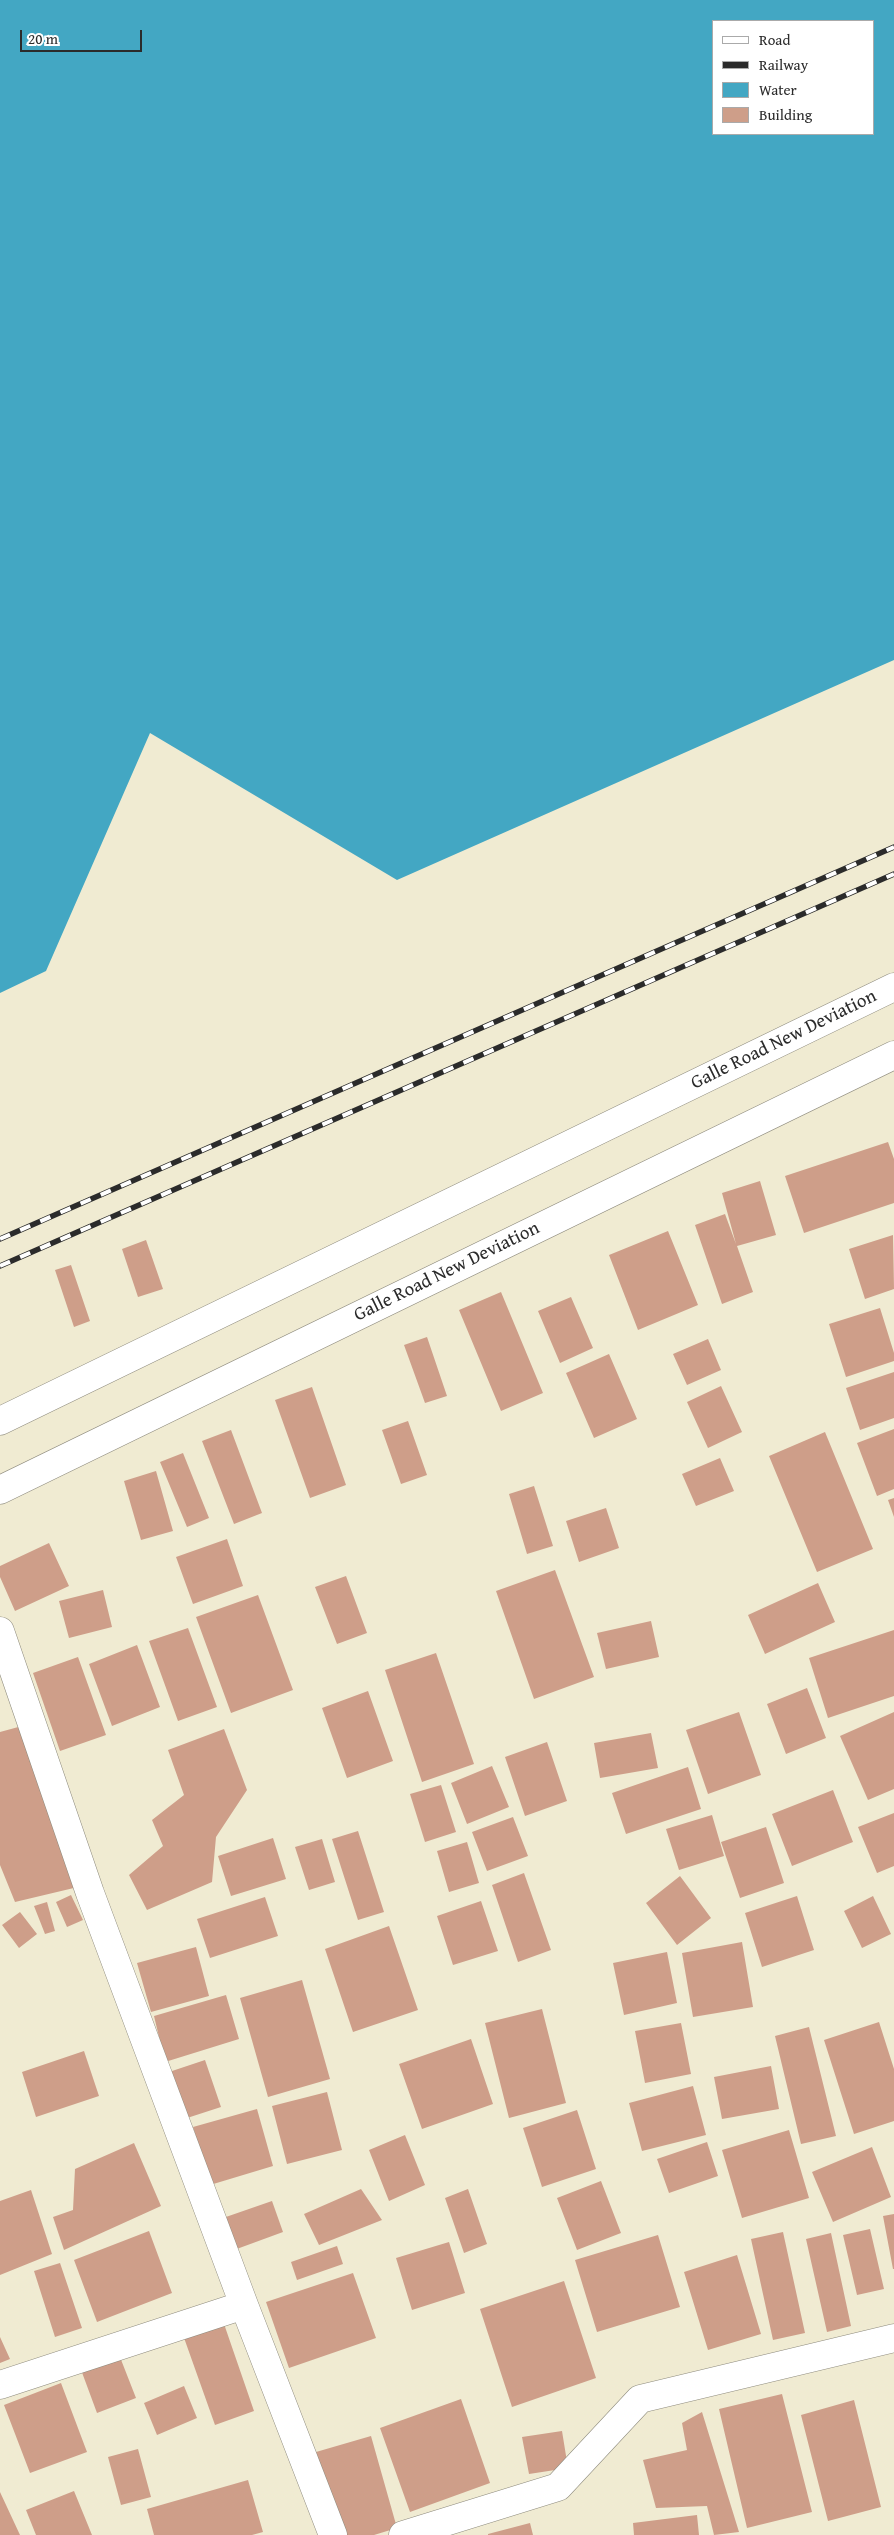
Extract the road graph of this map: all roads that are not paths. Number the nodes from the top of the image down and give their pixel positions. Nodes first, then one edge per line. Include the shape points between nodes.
1 (894, 987) edge
2 (894, 1055) edge
3 (0, 1421) edge
4 (0, 1490) edge
5 (0, 1631) edge
6 (244, 2305) junction
7 (894, 2338) edge
8 (0, 2385) edge
9 (333, 2535) edge
10 (403, 2535) edge

1 - 3 main road, Galle Road New Deviation
2 - 4 main road, Galle Road New Deviation
5 - 6 main road via 90,1893
6 - 8 main road
6 - 9 main road
7 - 10 main road via 640,2398 558,2486

